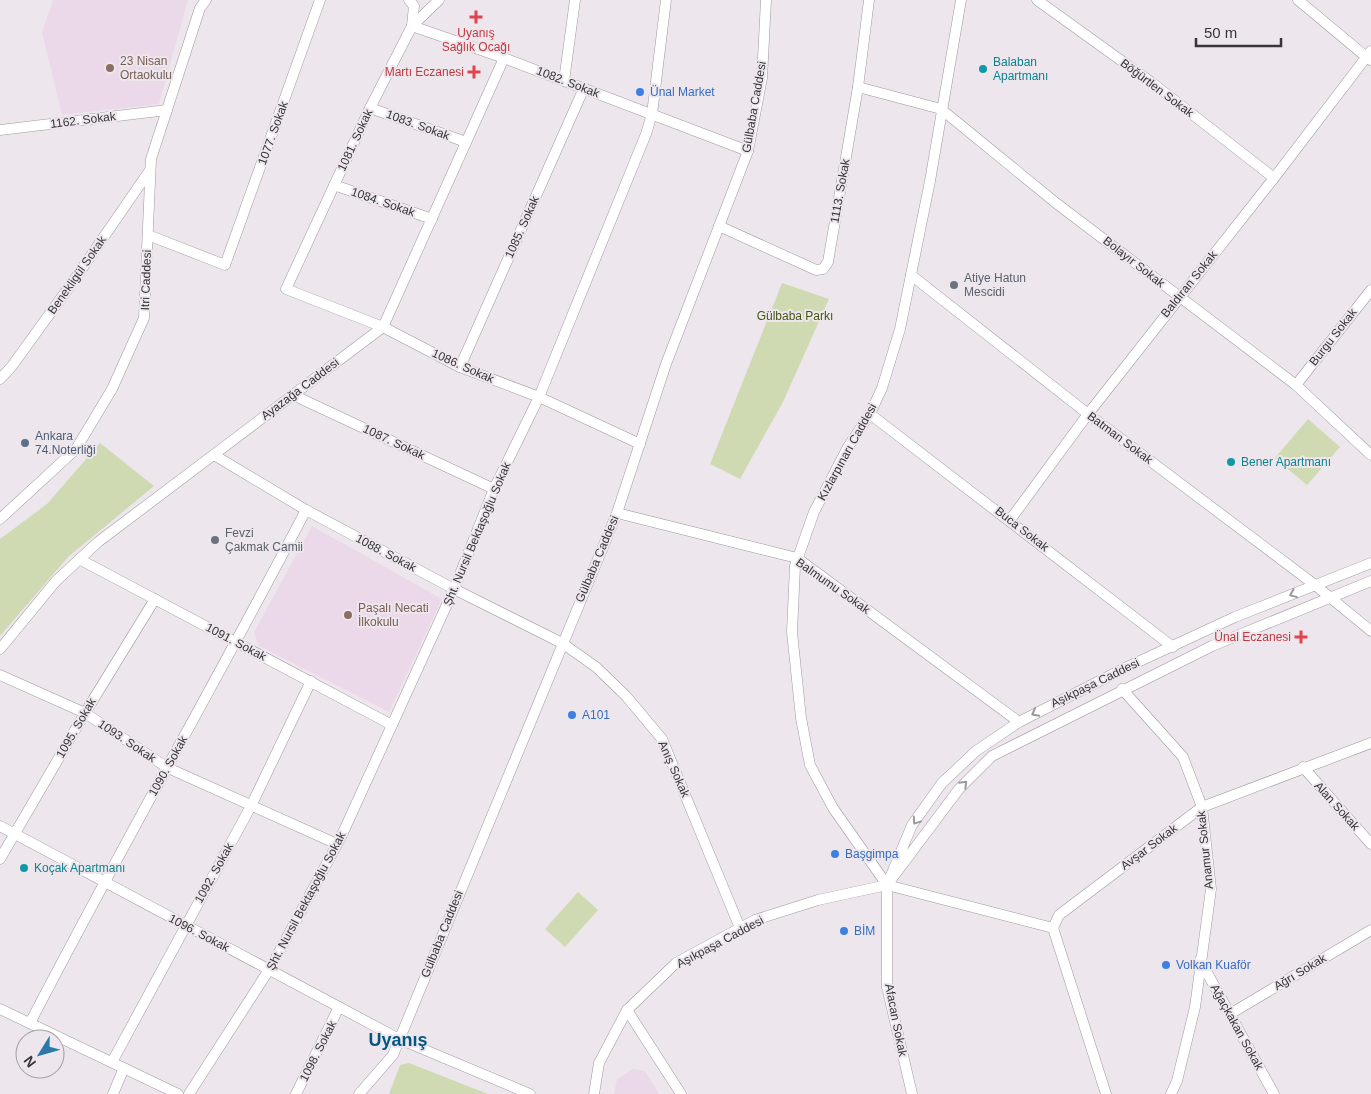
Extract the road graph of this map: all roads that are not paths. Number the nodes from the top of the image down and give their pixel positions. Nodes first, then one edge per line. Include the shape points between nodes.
1 (206, 0) edge
2 (320, 0) edge
3 (409, 0) edge
4 (439, 0) edge
5 (575, 0) edge
6 (666, 0) edge
7 (766, 0) edge
8 (869, 0) edge
9 (961, 0) edge
10 (1037, 0) edge
11 (1298, 0) edge
12 (412, 26) junction
13 (1370, 56) edge
14 (504, 58) junction
15 (564, 81) junction
16 (858, 87) junction
17 (584, 88) junction
18 (370, 108) junction
19 (941, 109) junction
20 (167, 110) junction
21 (652, 114) junction
22 (0, 130) edge
23 (466, 142) junction
24 (748, 151) junction
25 (150, 169) junction
26 (1274, 178) junction
27 (334, 185) junction
28 (432, 219) junction
29 (719, 226) junction
30 (148, 235) junction
31 (911, 275) junction
32 (286, 289) joint
33 (1371, 290) edge
34 (1179, 297) junction
35 (383, 327) junction
36 (460, 367) junction
37 (0, 379) edge
38 (1296, 385) junction
39 (293, 395) junction
40 (540, 397) junction
41 (870, 414) junction
42 (1088, 414) junction
43 (640, 444) junction
44 (214, 455) junction
45 (1371, 455) edge
46 (494, 489) junction
47 (306, 510) junction
48 (617, 513) junction
49 (0, 519) edge
50 (1010, 520) junction
51 (797, 558) junction
52 (79, 559) junction
53 (1371, 562) edge
54 (1371, 581) edge
55 (1315, 585) junction
56 (454, 589) junction
57 (1331, 598) junction
58 (155, 599) junction
59 (1371, 631) edge
60 (236, 642) junction
61 (562, 643) junction
62 (1173, 647) junction
63 (0, 649) edge
64 (0, 675) edge
65 (311, 682) junction
66 (1122, 689) junction
67 (85, 713) junction
68 (1019, 722) junction
69 (392, 724) junction
70 (1371, 743) edge
71 (1303, 767) junction
72 (168, 768) junction
73 (251, 806) junction
74 (1202, 807) junction
75 (0, 826) edge
76 (15, 834) junction
77 (338, 844) junction
78 (1371, 844) edge
79 (0, 859) edge
80 (104, 881) junction
81 (887, 885) junction
82 (185, 925) junction
83 (740, 928) junction
84 (1053, 928) junction
85 (1371, 930) edge
86 (1200, 960) junction
87 (269, 970) junction
88 (340, 1008) junction
89 (0, 1009) edge
90 (627, 1010) junction
91 (1230, 1014) junction
92 (30, 1023) junction
93 (399, 1039) junction
94 (112, 1062) junction
95 (124, 1068) junction
96 (113, 1094) edge
97 (178, 1094) edge
98 (189, 1094) edge
99 (296, 1094) edge
100 (359, 1094) edge
101 (530, 1094) edge
102 (594, 1094) edge
103 (681, 1094) edge
104 (912, 1094) edge
105 (1106, 1094) edge
106 (1171, 1094) edge
107 (1274, 1094) edge

1 - 20 street, Itri Caddesi via 200,8
2 - 30 street, 1077. Sokak via 225,265
3 - 12 street via 414,6
4 - 12 street, 1081. Sokak
5 - 15 street
6 - 21 street, Şht. Nursil Bektaşoğlu Sokak
7 - 24 street, Gülbaba Caddesi via 762,78
8 - 16 street, 1113. Sokak
9 - 19 street, Kızlarpınarı Caddesi
10 - 26 street, Böğürtlen Sokak
11 - 13 street
12 - 14 street, 1082. Sokak
12 - 18 street, 1081. Sokak
13 - 26 street, Baldıran Sokak
14 - 15 street, 1082. Sokak
14 - 23 street, Ayazağa Caddesi
15 - 17 street, 1082. Sokak
16 - 19 street
16 - 29 street, 1113. Sokak via 828,262 823,269 816,270
17 - 21 street, 1082. Sokak
17 - 36 street, 1085. Sokak
18 - 23 street, 1083. Sokak
18 - 27 street, 1081. Sokak
19 - 31 street, Kızlarpınarı Caddesi
19 - 34 street, Bolayır Sokak
20 - 22 street, 1162. Sokak
20 - 25 street, Itri Caddesi
21 - 24 street, 1082. Sokak
21 - 40 street, Şht. Nursil Bektaşoğlu Sokak
23 - 28 street, Ayazağa Caddesi
24 - 29 street, Gülbaba Caddesi
25 - 30 street, Itri Caddesi
25 - 37 street, Benekligül Sokak via 66,291
26 - 34 street, Baldıran Sokak
27 - 28 street, 1084. Sokak
27 - 32 street, 1081. Sokak
28 - 35 street, Ayazağa Caddesi
29 - 43 street, Gülbaba Caddesi via 666,364
30 - 49 street, Itri Caddesi via 144,318 112,389 76,448
31 - 41 street, Kızlarpınarı Caddesi via 900,329 882,388
31 - 42 street, Batman Sokak
32 - 35 street, 1086. Sokak
33 - 38 street, Burgu Sokak
34 - 38 street, Bolayır Sokak
34 - 42 street, Baldıran Sokak
35 - 36 street, 1086. Sokak
35 - 39 street, Ayazağa Caddesi
36 - 40 street, 1086. Sokak
38 - 45 street, Bolayır Sokak
39 - 44 street, Ayazağa Caddesi
39 - 46 street, 1087. Sokak
40 - 43 street, 1086. Sokak
40 - 46 street, Şht. Nursil Bektaşoğlu Sokak
41 - 50 street, Buca Sokak
41 - 51 street, Kızlarpınarı Caddesi via 848,447 814,512
42 - 50 street, Baldıran Sokak
42 - 55 street, Batman Sokak
43 - 48 street, Gülbaba Caddesi
44 - 47 street, 1088. Sokak
44 - 52 street, Ayazağa Caddesi
46 - 56 street, Şht. Nursil Bektaşoğlu Sokak
47 - 56 street, 1088. Sokak
47 - 60 street, 1090. Sokak
48 - 51 street, Balmumu Sokak
48 - 61 street, Gülbaba Caddesi
50 - 62 street, Buca Sokak
51 - 68 street, Balmumu Sokak
51 - 81 street, Kızlarpınarı Caddesi via 792,632 801,718 810,764 833,808
52 - 58 street, 1091. Sokak
52 - 63 street, Ayazağa Caddesi via 56,580
53 - 55 street, Aşıkpaşa Caddesi
54 - 57 street, Aşıkpaşa Caddesi
55 - 57 street, Batman Sokak
55 -> 62 street, Aşıkpaşa Caddesi via 1235,617
56 - 61 street, 1088. Sokak
56 - 69 street, Şht. Nursil Bektaşoğlu Sokak
57 - 59 street, Batman Sokak
57 - 66 street, Aşıkpaşa Caddesi via 1212,646
58 - 60 street, 1091. Sokak
58 - 67 street, 1095. Sokak
60 - 65 street, 1091. Sokak
60 - 72 street, 1090. Sokak
61 - 83 street, Anış Sokak via 596,667 626,696 662,739
61 - 93 street, Gülbaba Caddesi
62 -> 68 street, Aşıkpaşa Caddesi
64 - 67 street, 1093. Sokak
65 - 69 street, 1091. Sokak
65 - 73 street, 1092. Sokak
66 - 74 street, Anamur Sokak via 1183,757
81 -> 66 street, Aşıkpaşa Caddesi via 959,789 992,756
67 - 72 street, 1093. Sokak
67 - 76 street, 1095. Sokak
68 -> 81 street, Aşıkpaşa Caddesi via 976,752 942,783 912,825
69 - 77 street, Şht. Nursil Bektaşoğlu Sokak
70 - 71 street, Avşar Sokak
71 - 74 street, Avşar Sokak
71 - 78 street, Alan Sokak
72 - 73 street, 1093. Sokak
72 - 80 street, 1090. Sokak
73 - 77 street, 1093. Sokak
73 - 82 street, 1092. Sokak
74 - 84 street, Avşar Sokak via 1059,915
74 - 86 street, Anamur Sokak via 1211,889
75 - 76 street, 1096. Sokak
76 - 79 street, 1095. Sokak
76 - 80 street, 1096. Sokak
77 - 87 street, Şht. Nursil Bektaşoğlu Sokak
80 - 82 street, 1096. Sokak
80 - 92 street, 1090. Sokak
81 - 83 street, Aşıkpaşa Caddesi via 818,900
81 - 84 street
81 - 104 street, Afacan Sokak via 888,987
82 - 87 street, 1096. Sokak
82 - 94 street, 1092. Sokak
83 - 90 street, Aşıkpaşa Caddesi via 676,963
84 - 105 street
85 - 91 street, Ağrı Sokak
86 - 91 street, Ağaçkakan Sokak
86 - 106 street, Anamur Sokak via 1195,1007 1177,1082
87 - 88 street, 1096. Sokak
87 - 98 street, Şht. Nursil Bektaşoğlu Sokak
88 - 93 street, 1096. Sokak
88 - 99 street, 1098. Sokak
89 - 92 street
90 - 102 street, Aşıkpaşa Caddesi via 599,1063
90 - 103 street
91 - 107 street, Ağaçkakan Sokak
92 - 94 street
93 - 100 street, Gülbaba Caddesi via 393,1054
93 - 101 street, 1096. Sokak
94 - 95 street
95 - 96 street
95 - 97 street

